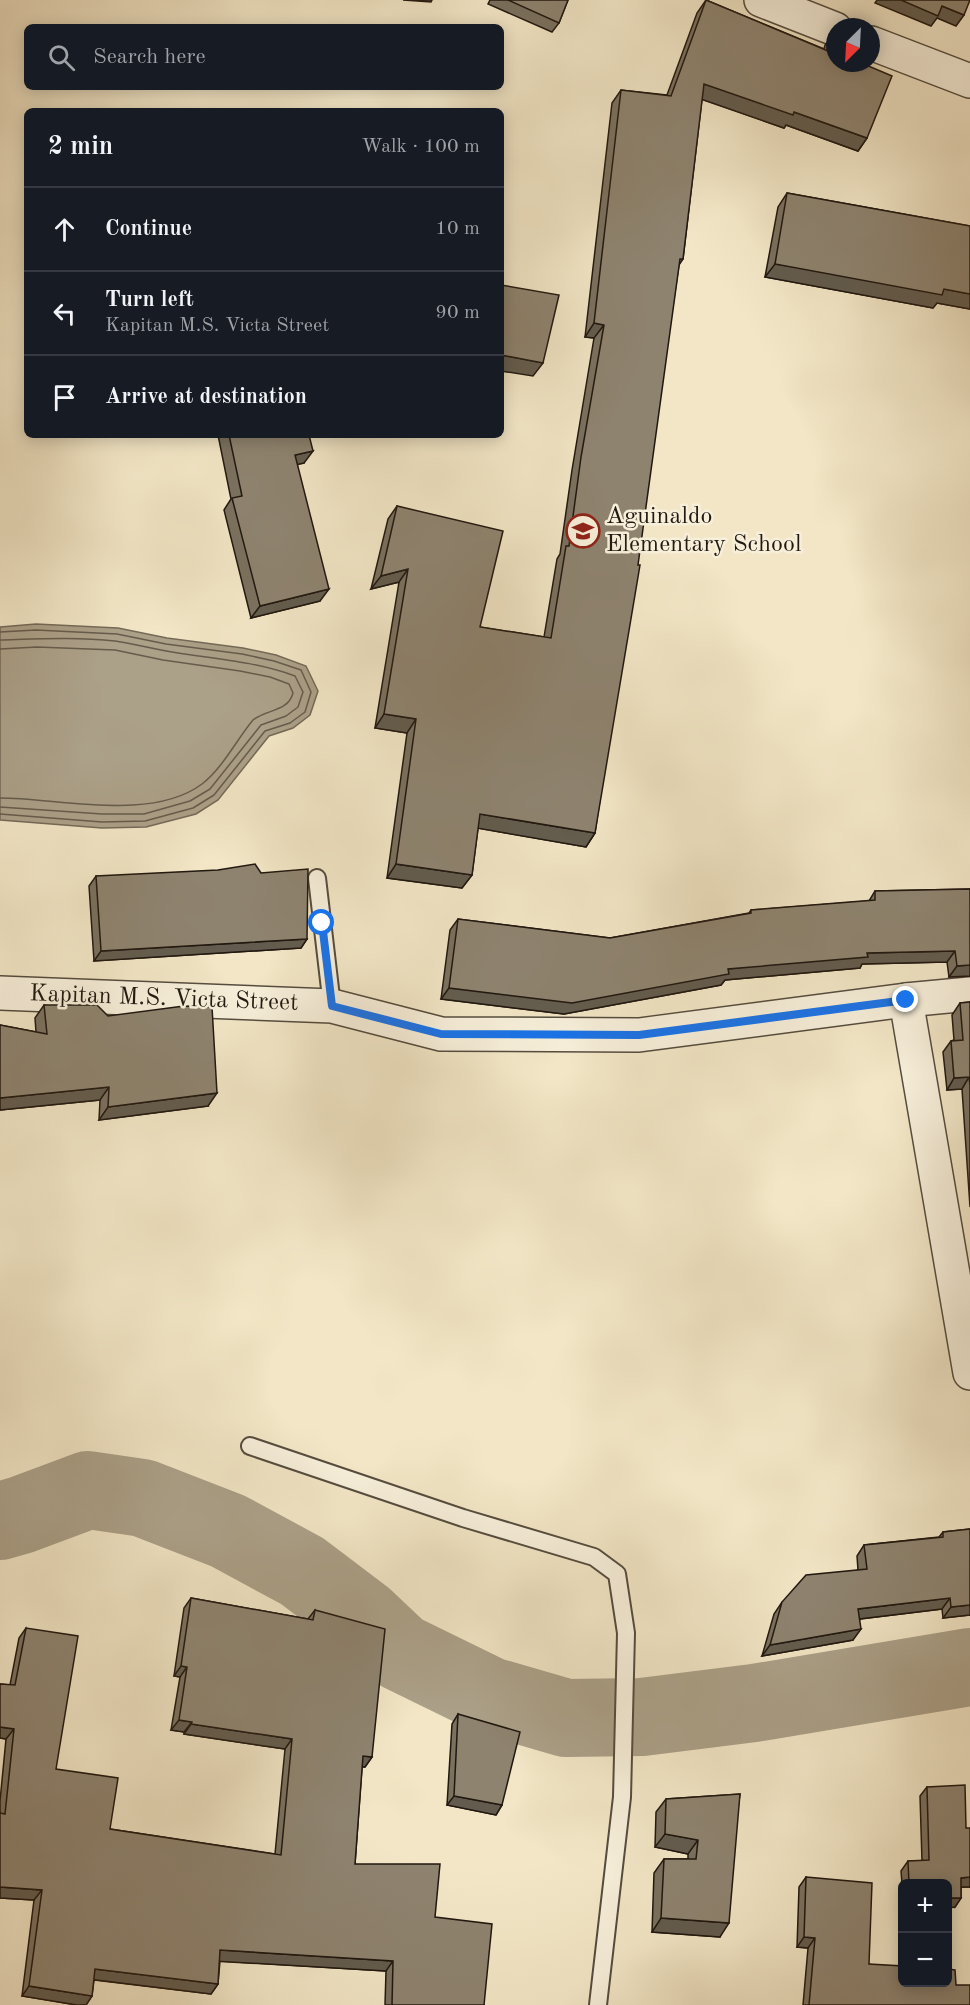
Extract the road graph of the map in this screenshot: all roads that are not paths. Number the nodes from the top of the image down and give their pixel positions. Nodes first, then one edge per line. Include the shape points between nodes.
1 (761, 0) edge
2 (826, 25) edge
3 (880, 46) edge
4 (970, 81) edge
5 (317, 878) dead end
6 (0, 993) edge
7 (970, 994) edge
8 (906, 1000) junction
9 (332, 1006) junction
10 (970, 1373) edge
11 (250, 1446) dead end
12 (598, 2005) edge

1 - 2 street
3 - 4 street
5 - 9 lane
6 - 9 street, Kapitan M.S. Victa Street
7 - 8 street, Kapitan M.S. Victa Street
8 - 9 street, Kapitan M.S. Victa Street via 639,1035 441,1034
8 - 10 street
11 - 12 lane via 463,1518 594,1557 617,1574 626,1633 622,1797

